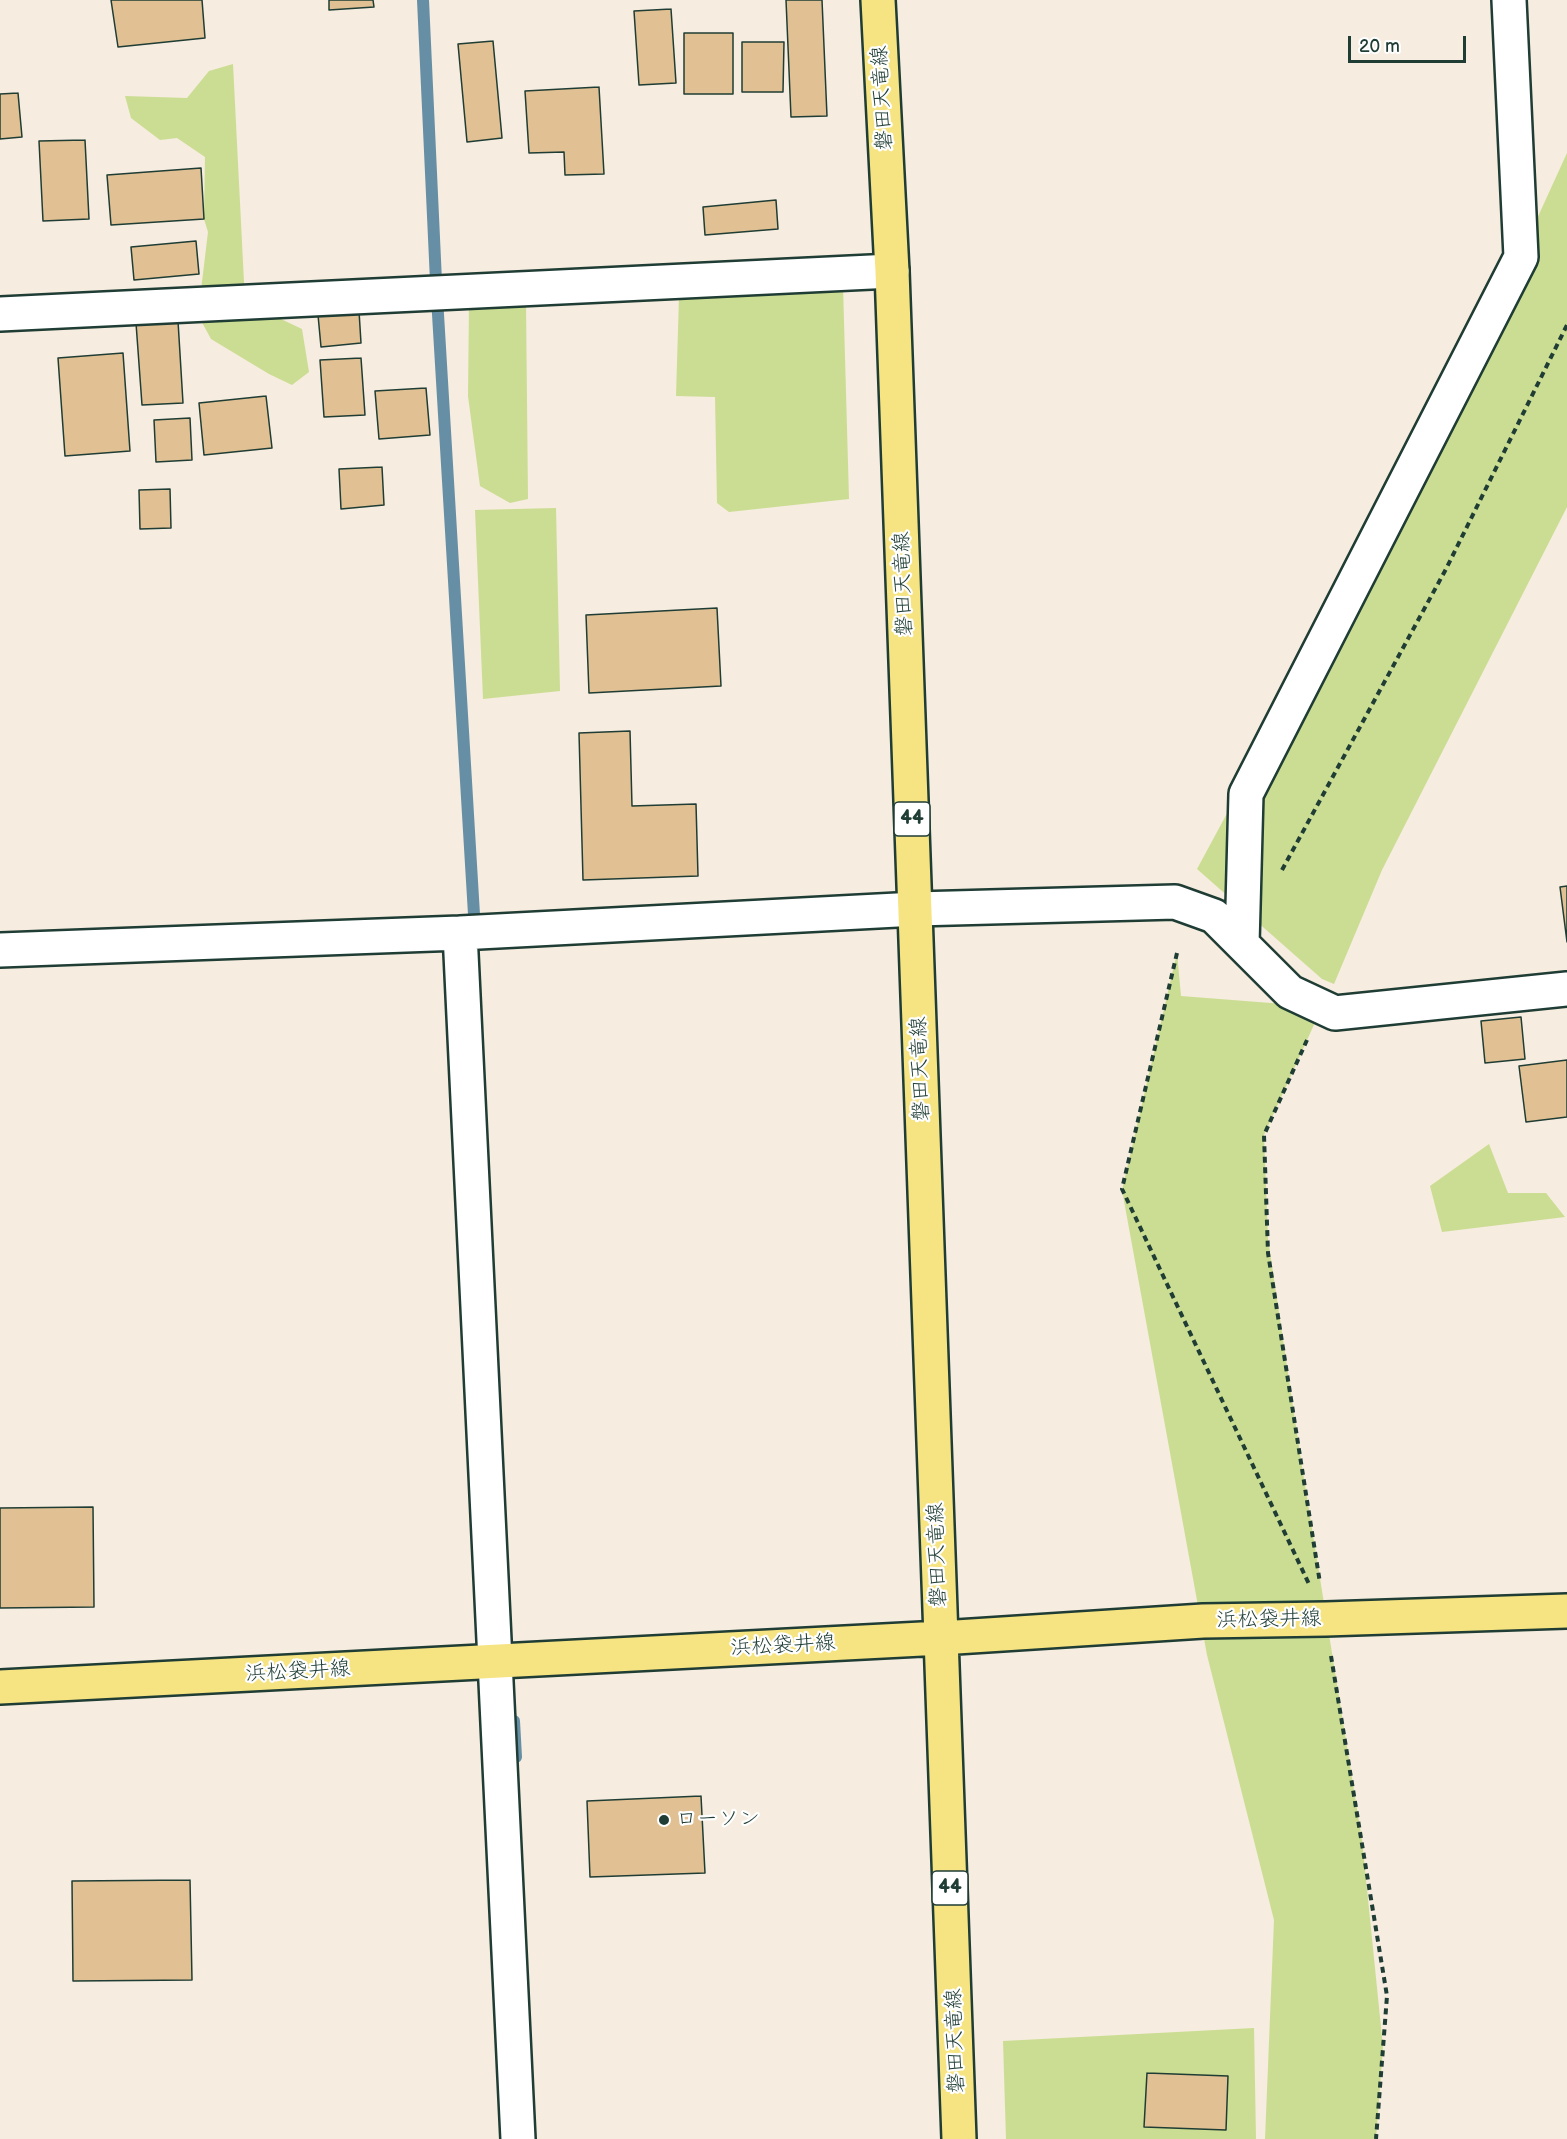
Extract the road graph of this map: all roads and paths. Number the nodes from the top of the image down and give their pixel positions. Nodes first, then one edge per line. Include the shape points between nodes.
1 (878, 0) edge
2 (1509, 0) edge
3 (892, 271) junction
4 (0, 314) edge
5 (1567, 325) edge
6 (1281, 871) dead end
7 (916, 909) junction
8 (460, 933) junction
9 (1242, 944) junction
10 (0, 950) edge
11 (1177, 953) dead end
12 (1567, 989) edge
13 (1322, 1007) junction
14 (1567, 1611) edge
15 (1326, 1620) junction
16 (941, 1638) junction
17 (495, 1661) junction
18 (0, 1687) edge
19 (518, 2139) edge
20 (959, 2139) edge
21 (1376, 2139) edge

1 - 3 main road, 磐田天竜線 / 44
2 - 9 street via 1521,257 1246,794
3 - 4 street
3 - 7 main road, 磐田天竜線 / 44
5 - 6 path via 1446,569
7 - 8 street
7 - 9 street via 1175,902 1214,916
7 - 16 main road, 磐田天竜線 / 44
8 - 10 street
8 - 17 street
9 - 13 street via 1290,992
11 - 15 path via 1122,1190
12 - 13 street via 1335,1013
13 - 15 path via 1264,1135 1268,1253
14 - 15 main road, 浜松袋井線
15 - 16 main road, 浜松袋井線 via 1203,1621
15 - 21 path via 1387,1996
16 - 17 main road, 浜松袋井線
16 - 20 main road, 磐田天竜線 / 44
17 - 18 main road, 浜松袋井線
17 - 19 street

